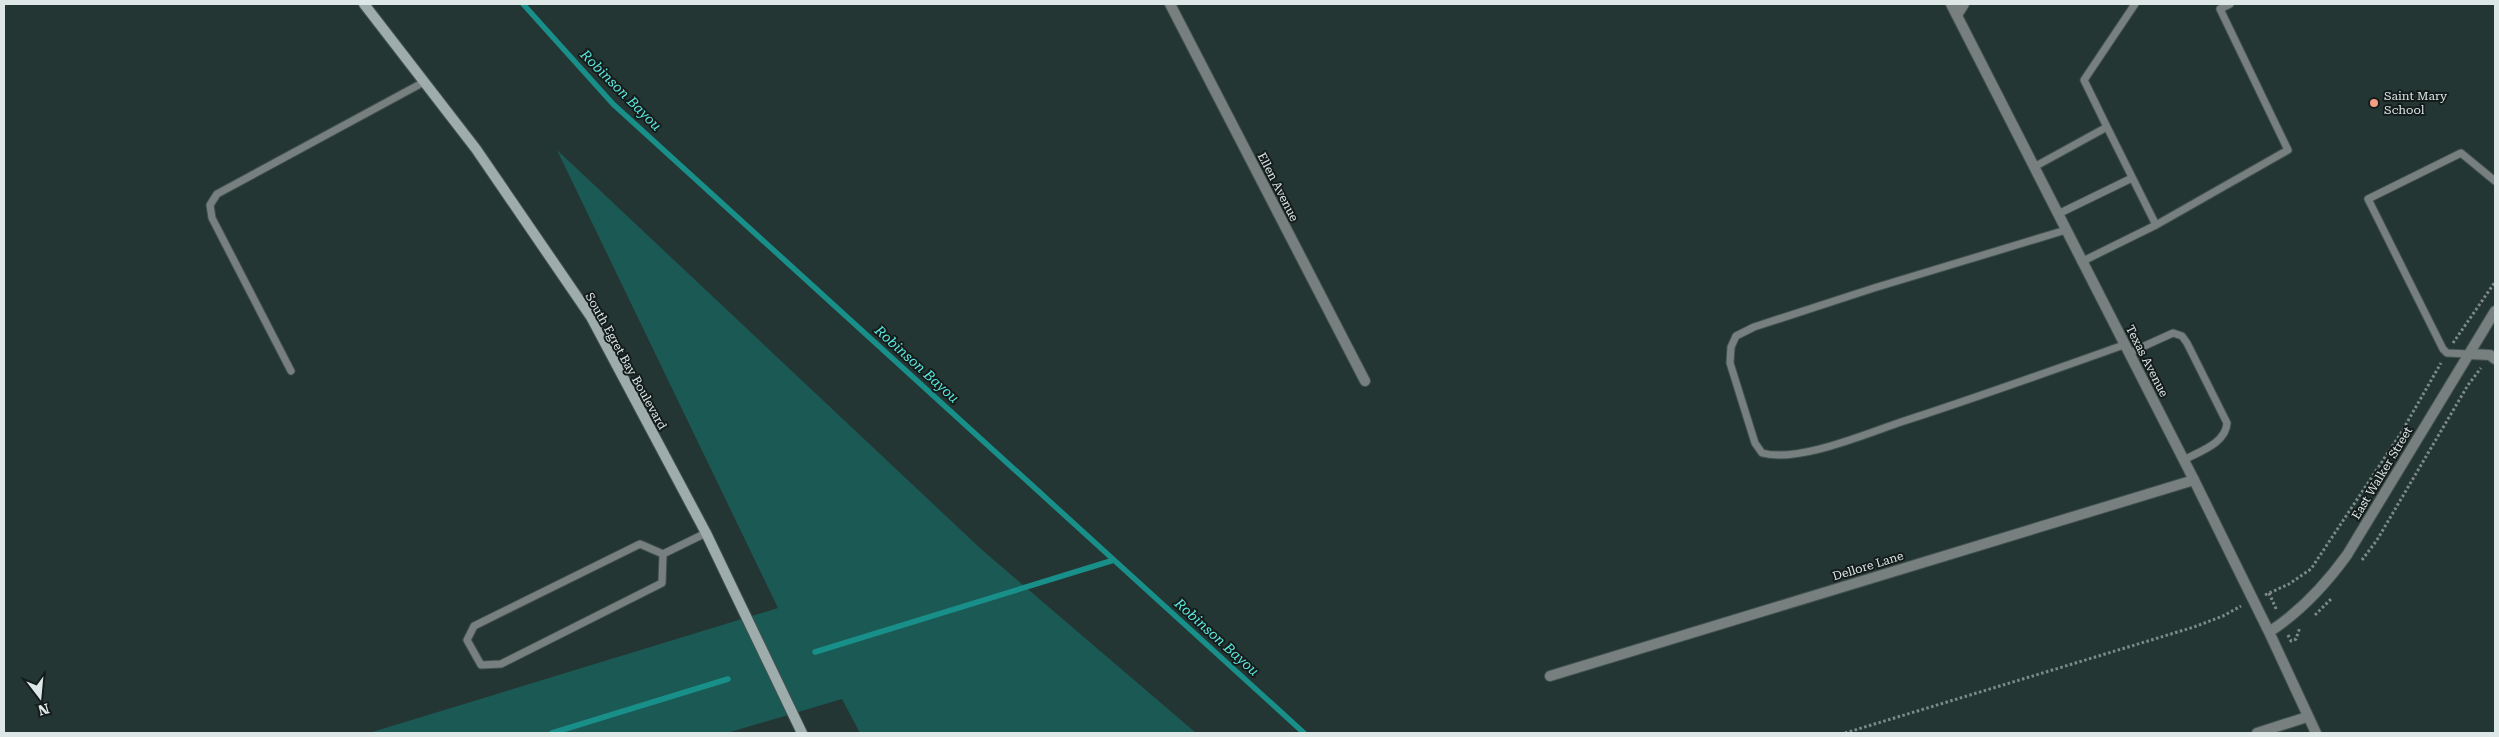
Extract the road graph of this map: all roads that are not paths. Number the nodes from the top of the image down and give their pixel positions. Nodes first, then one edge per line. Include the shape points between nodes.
1 (364, 4) edge
2 (1170, 4) edge
3 (1951, 4) edge
4 (1964, 4) edge
5 (2135, 4) edge
6 (2230, 4) edge
7 (1957, 15) junction
8 (424, 82) junction
9 (2106, 128) junction
10 (2034, 167) junction
11 (2132, 178) junction
12 (2495, 181) edge
13 (2058, 214) junction
14 (2156, 225) junction
15 (2066, 230) junction
16 (2082, 262) junction
17 (2495, 311) edge
18 (2126, 349) junction
19 (2469, 354) junction
20 (2495, 359) edge
21 (291, 371) dead end
22 (1365, 381) dead end
23 (2184, 460) junction
24 (2194, 480) junction
25 (706, 533) junction
26 (663, 554) junction
27 (2269, 632) junction
28 (1550, 676) dead end
29 (2307, 717) junction
30 (802, 733) edge
31 (2257, 733) edge
32 (2316, 733) edge

1 - 8 main road, South Egret Bay Boulevard
2 - 22 street, Ellen Avenue
3 - 7 street, Texas Avenue
4 - 7 street
5 - 9 lane via 2084,80
6 - 14 lane via 2220,10 2288,150
7 - 10 street, Texas Avenue
8 - 21 lane via 217,194 210,205 212,218
8 - 25 main road, South Egret Bay Boulevard via 476,149 591,317
9 - 10 lane
9 - 11 lane
10 - 13 street, Texas Avenue
11 - 13 lane
11 - 14 lane
12 - 19 lane via 2462,153 2368,199 2443,349 2447,353
13 - 15 street, Texas Avenue
14 - 16 lane
15 - 16 street, Texas Avenue
15 - 18 lane via 1874,288 1754,327 1736,336 1730,363 1755,443 1762,453 1775,457 1828,446
16 - 18 street, Texas Avenue
17 - 19 street, East Walker Street
18 - 23 street, Texas Avenue
18 - 23 lane via 2173,333 2182,336 2187,343 2227,422 2226,432 2220,439
19 - 20 street via 2490,355
19 - 27 street, East Walker Street via 2328,582
23 - 24 street, Texas Avenue
24 - 27 street, Texas Avenue
24 - 28 street, Dellore Lane
25 - 26 lane
25 - 30 main road, South Egret Bay Boulevard
26 - 26 lane via 640,544 474,626 468,640 481,665 501,664 662,583
27 - 29 street, Texas Avenue
29 - 31 street
29 - 32 street, Texas Avenue

